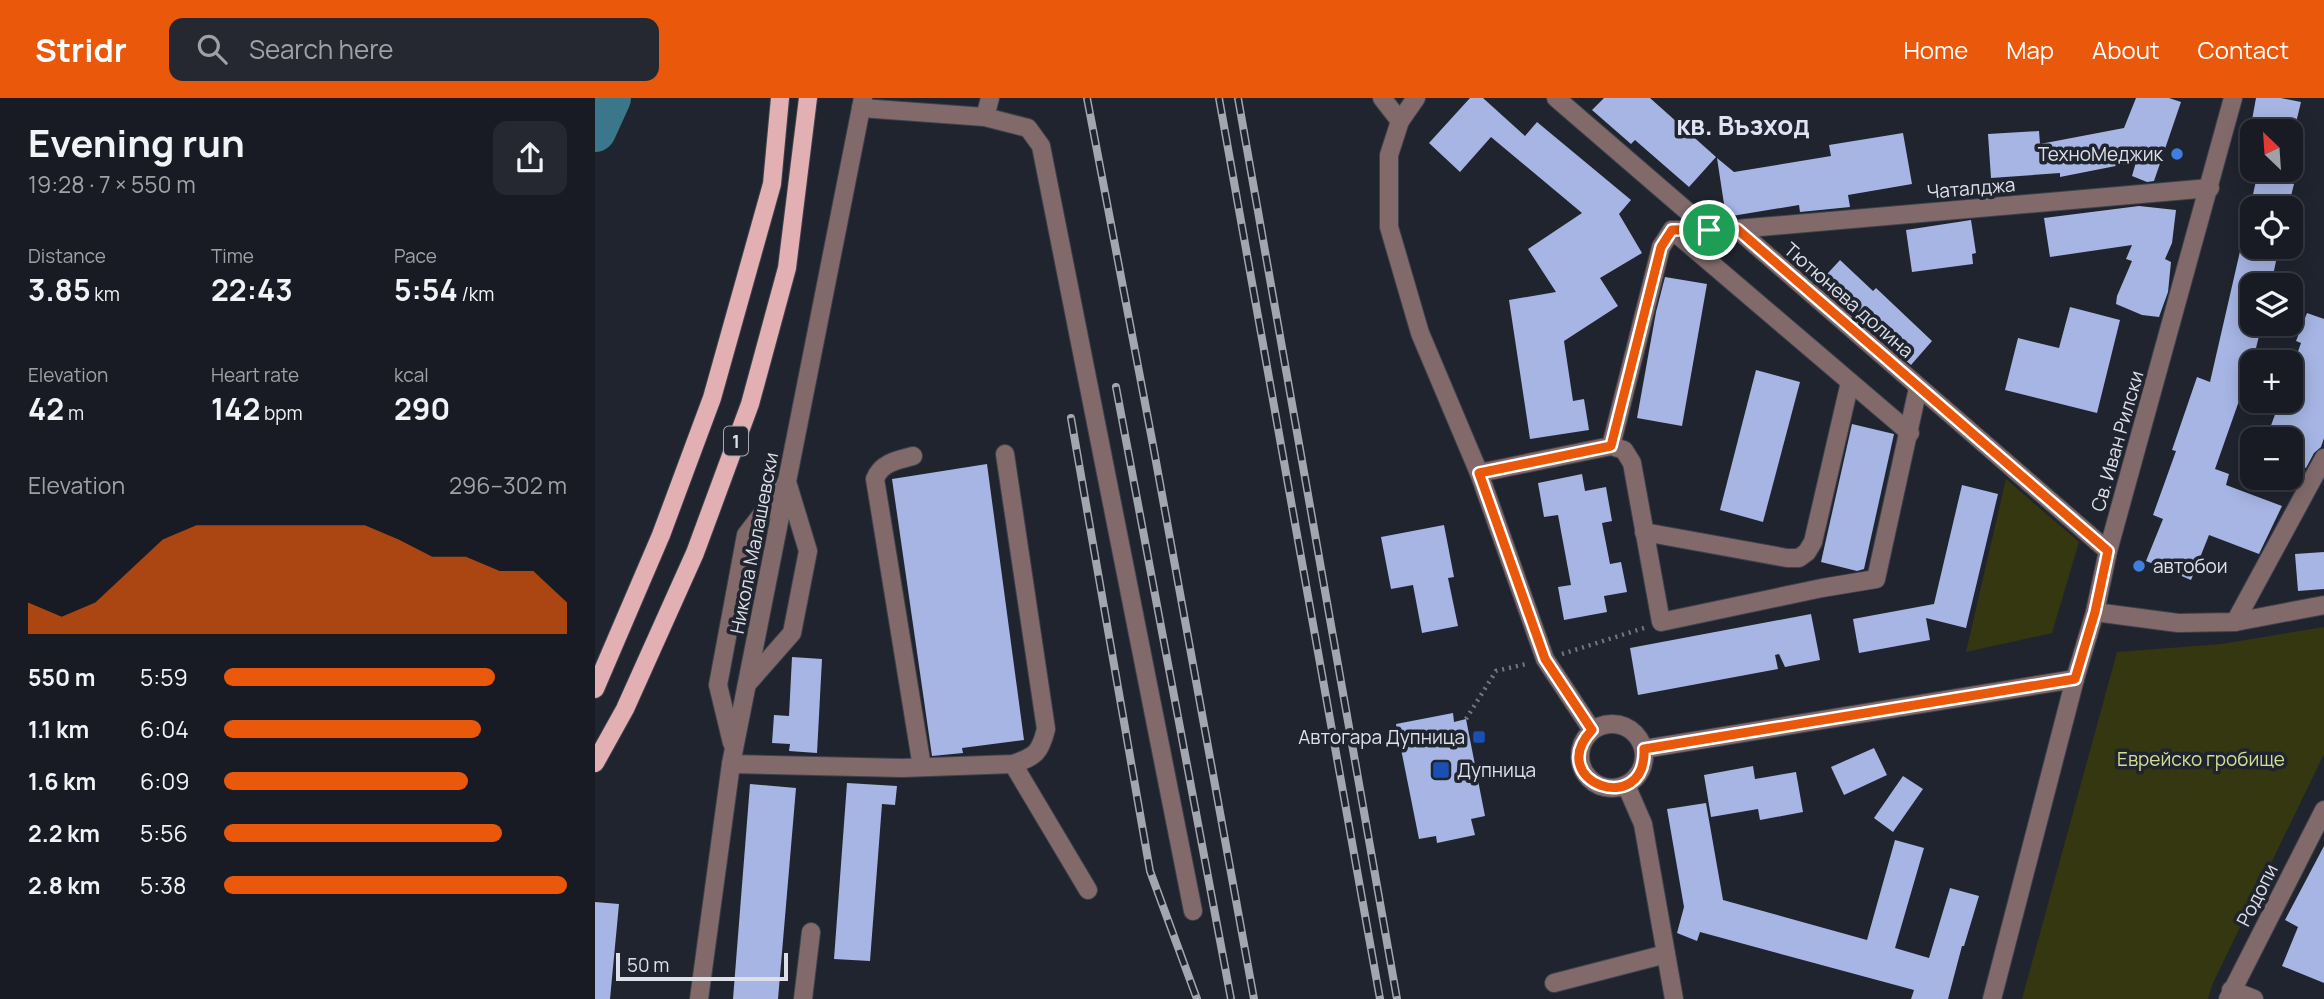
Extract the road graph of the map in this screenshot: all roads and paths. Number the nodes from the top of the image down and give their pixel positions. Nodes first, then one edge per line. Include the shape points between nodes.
1 (780, 98) edge
2 (808, 98) edge
3 (990, 98) edge
4 (1383, 98) edge
5 (1416, 98) edge
6 (1556, 98) edge
7 (2233, 98) edge
8 (862, 103) edge
9 (985, 117) junction
10 (1400, 121) junction
11 (2210, 188) junction
12 (1737, 229) junction
13 (1672, 230) junction
14 (1709, 230) junction
15 (1850, 382) junction
16 (1919, 388) junction
17 (1910, 433) junction
18 (1611, 446) junction
19 (1005, 454) dead end
20 (913, 456) dead end
21 (2324, 457) edge
22 (1479, 473) junction
23 (787, 481) junction
24 (1644, 532) junction
25 (2108, 551) junction
26 (2324, 605) edge
27 (2095, 612) junction
28 (2235, 622) junction
29 (2075, 679) junction
30 (747, 685) junction
31 (595, 689) edge
32 (1592, 730) junction
33 (1644, 749) junction
34 (733, 757) junction
35 (595, 763) edge
36 (1013, 764) junction
37 (922, 767) junction
38 (1626, 785) junction
39 (2323, 814) edge
40 (1088, 890) dead end
41 (1193, 911) dead end
42 (811, 932) dead end
43 (1666, 954) junction
44 (1554, 983) dead end
45 (2229, 994) edge
46 (699, 999) edge
47 (803, 999) edge
48 (1674, 999) edge
49 (1992, 999) edge
50 (2254, 999) edge

1 - 31 main road, 1 via 772,184 712,398 661,535
2 - 35 main road, 1 via 787,268 750,404 695,553 625,709
3 - 9 street
4 - 10 street
5 - 10 street
6 - 14 street
7 - 11 street, Св. Иван Рилски
8 - 9 street
8 - 23 street, Никола Малашевски
9 - 41 street via 1028,128 1041,146
10 - 22 street via 1389,155 1389,227 1420,333
11 - 12 street, Чаталджа
11 - 25 street, Св. Иван Рилски
12 - 14 street
12 - 16 street, Тютюнева долина
13 - 14 street
13 - 15 street
13 - 18 street via 1661,247
15 - 17 street
15 - 24 street via 1812,542 1799,558
16 - 17 street
16 - 25 street, Тютюнева долина
17 - 24 street via 1875,579 1661,622
18 - 22 street
18 - 24 street via 1623,450 1632,463
19 - 36 street via 1046,729 1041,749
20 - 37 street via 891,462 875,479
21 - 28 street
22 - 32 street via 1545,659
23 - 30 street, Никола Малашевски
23 - 30 street via 808,551 792,633
23 - 34 street via 746,535 718,685
25 - 27 street, Св. Иван Рилски
26 - 28 street
27 - 28 street via 2178,623
27 - 29 street, Св. Иван Рилски
29 - 33 street
29 - 49 street, Св. Иван Рилски
30 - 34 street, Никола Малашевски
32 - 33 street via 1613,723 1623,725 1640,739
32 - 38 street via 1580,747 1581,768 1595,784
33 - 38 street via 1641,770
34 - 37 street
34 - 46 street, Никола Малашевски
36 - 37 street
36 - 40 street
38 - 43 street via 1643,824
39 - 45 street, Родопи
42 - 47 street
43 - 44 street
43 - 48 street
45 - 50 street

